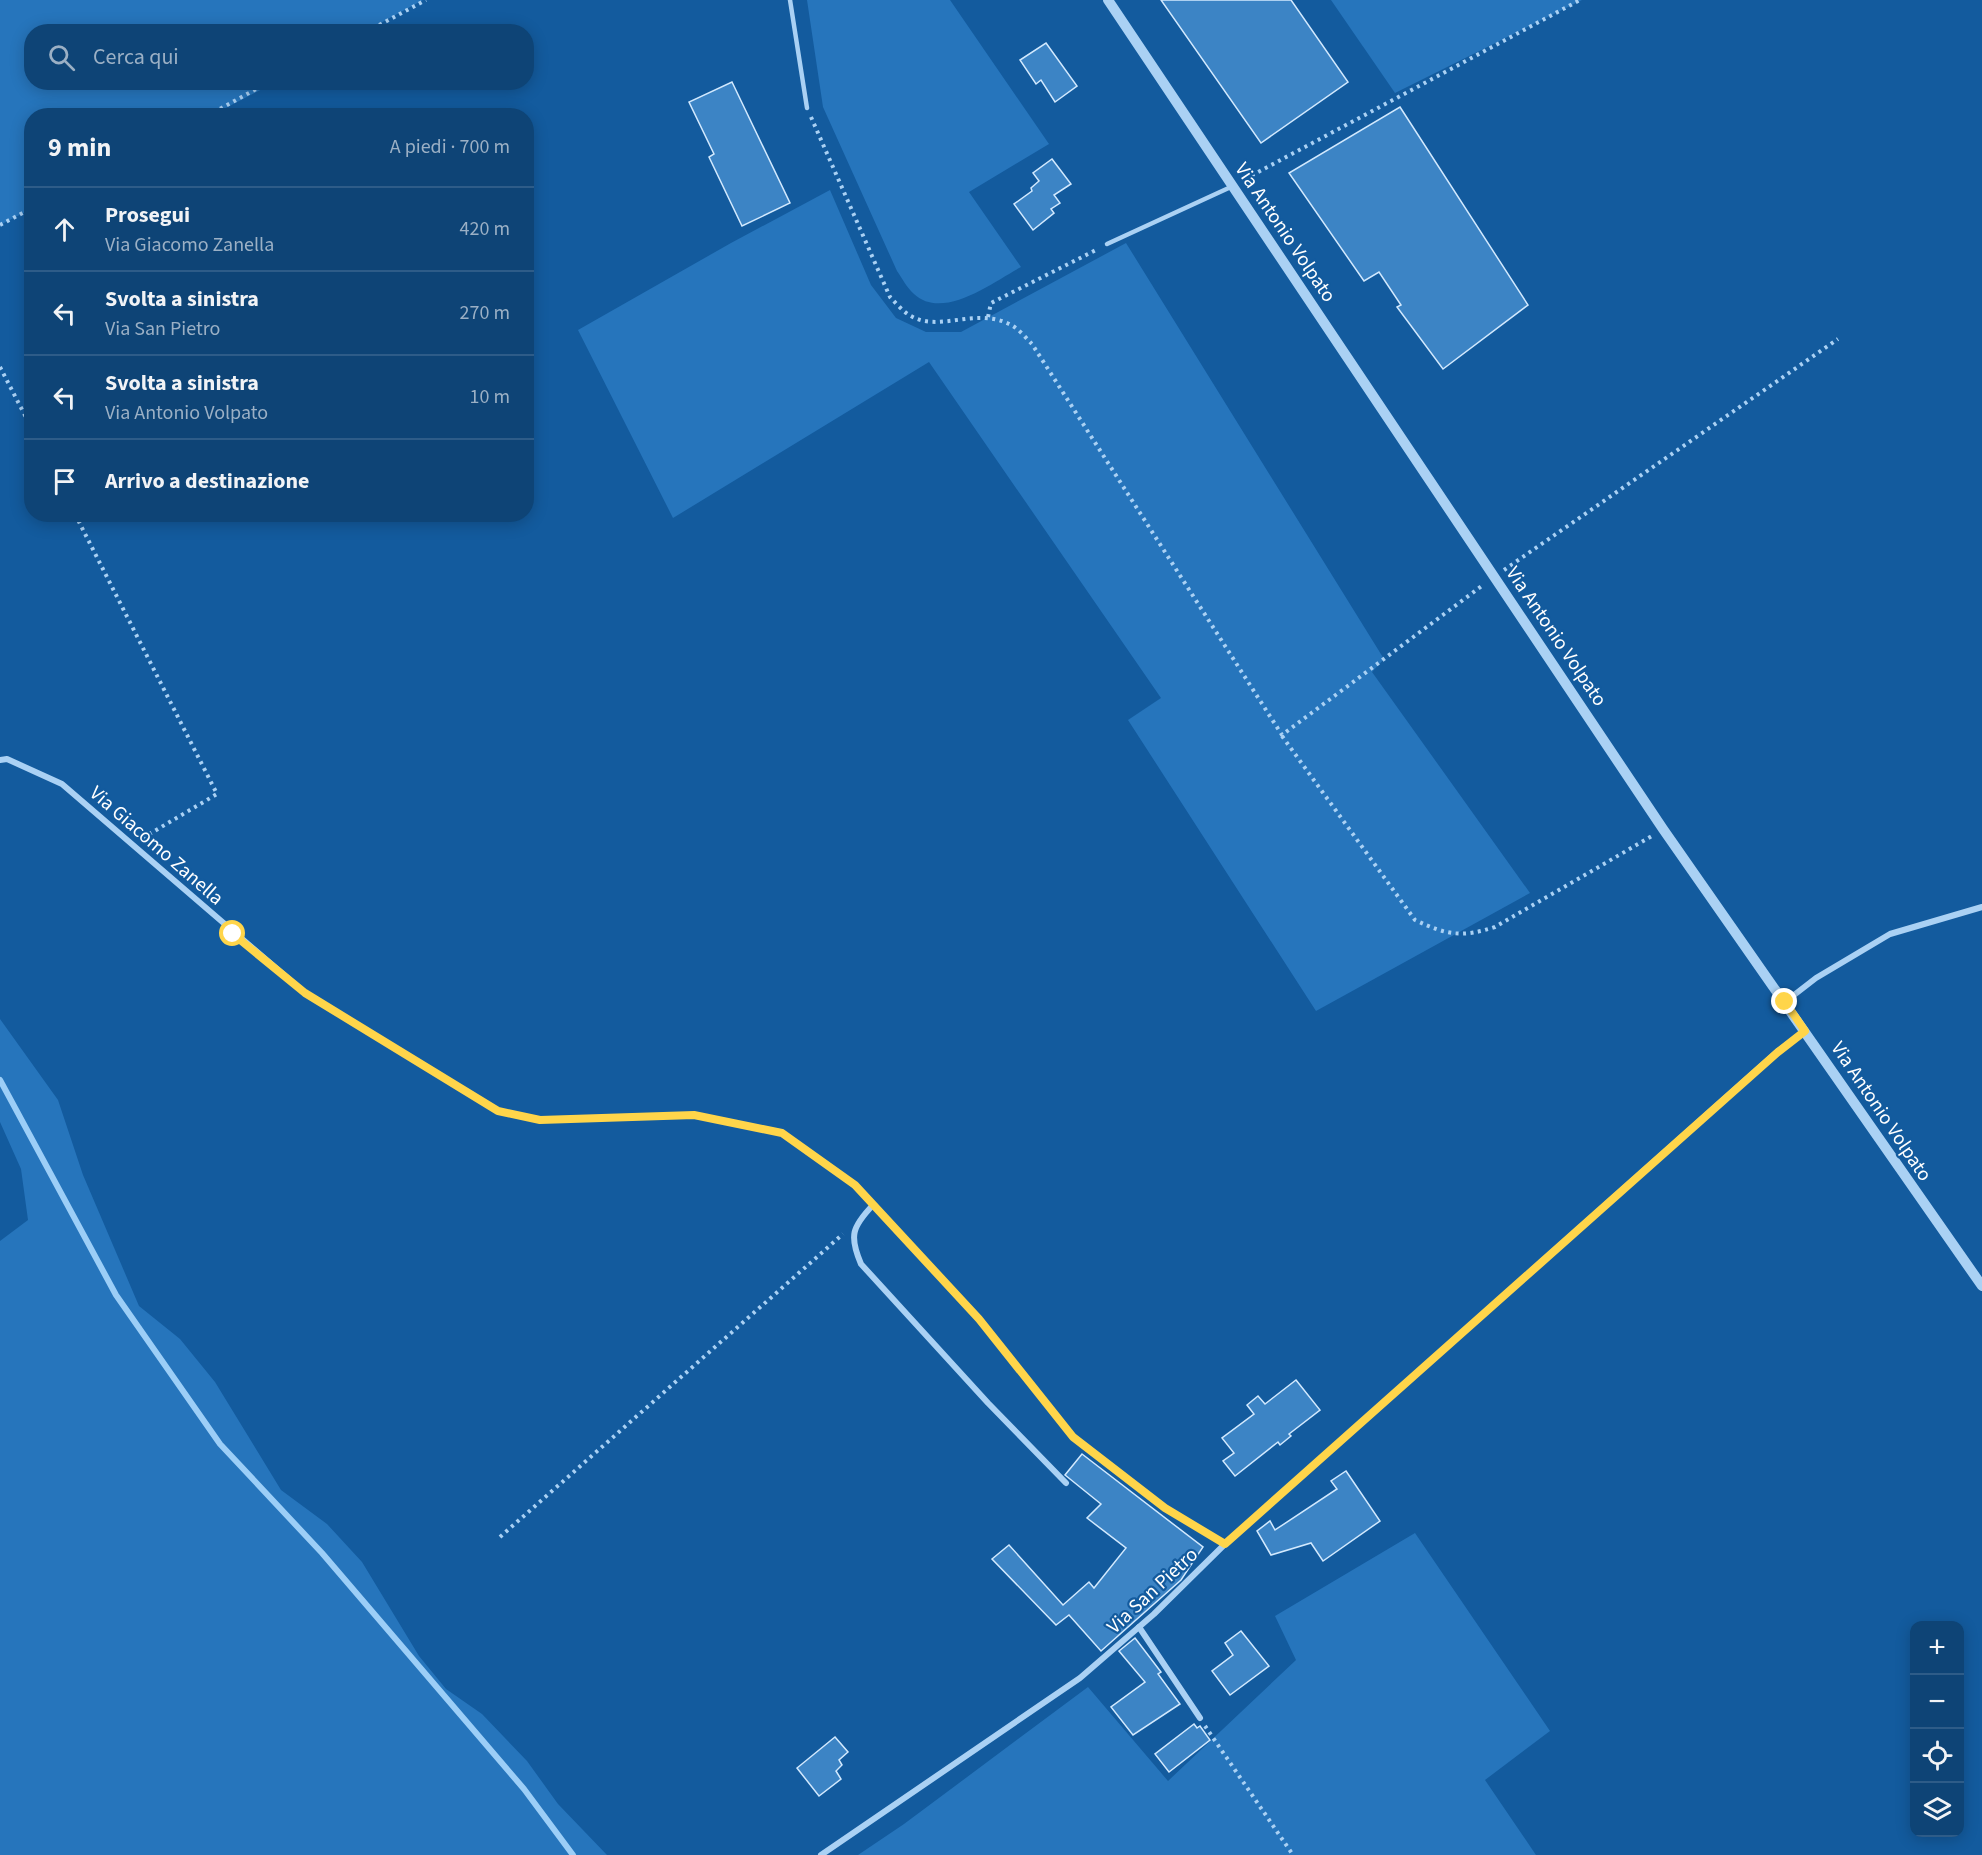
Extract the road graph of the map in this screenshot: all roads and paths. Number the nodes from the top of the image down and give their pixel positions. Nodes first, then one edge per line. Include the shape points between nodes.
1 (426, 0) edge
2 (790, 0) edge
3 (1108, 0) edge
4 (1580, 0) edge
5 (381, 24) edge
6 (254, 90) edge
7 (222, 108) edge
8 (807, 108) joint
9 (1233, 186) junction
10 (24, 212) edge
11 (0, 225) edge
12 (1107, 244) joint
13 (988, 317) junction
14 (1838, 339) dead end
15 (0, 367) edge
16 (24, 414) edge
17 (79, 522) edge
18 (1495, 576) junction
19 (1281, 735) junction
20 (0, 760) edge
21 (1663, 830) junction
22 (131, 845) junction
23 (1982, 907) edge
24 (1785, 1002) junction
25 (1805, 1031) junction
26 (873, 1205) junction
27 (857, 1222) junction
28 (1982, 1287) edge
29 (1066, 1483) dead end
30 (500, 1537) dead end
31 (1225, 1544) junction
32 (1139, 1627) junction
33 (1200, 1718) joint
34 (820, 1855) edge
35 (1293, 1855) edge

1 - 5 path
2 - 8 lane
3 - 9 street, Via Antonio Volpato
4 - 9 path
6 - 7 path
8 - 13 path via 890,297 910,316 932,323
9 - 12 lane
9 - 18 street, Via Antonio Volpato
10 - 11 path
12 - 13 path via 991,303
13 - 19 path via 1012,325 1032,344
14 - 18 path
15 - 16 path
17 - 22 path via 217,794
18 - 19 path
18 - 21 street, Via Antonio Volpato
19 - 21 path via 1415,920 1440,932 1468,936 1495,927
20 - 22 street, Via Giacomo Zanella via 7,759 62,784
21 - 24 street, Via Antonio Volpato
22 - 26 street, Via Giacomo Zanella via 305,993 498,1111 540,1120 694,1115 782,1133 855,1185
23 - 24 street via 1890,934 1816,978
24 - 25 street, Via Antonio Volpato
25 - 28 street, Via Antonio Volpato
25 - 31 street, Via San Pietro
26 - 27 street
26 - 31 street, Via Giacomo Zanella via 979,1319 1073,1437 1165,1508
27 - 29 street via 853,1238 861,1264
27 - 30 path
31 - 32 street, Via San Pietro
32 - 33 street
32 - 34 street, Via San Pietro via 1080,1678
33 - 35 path

